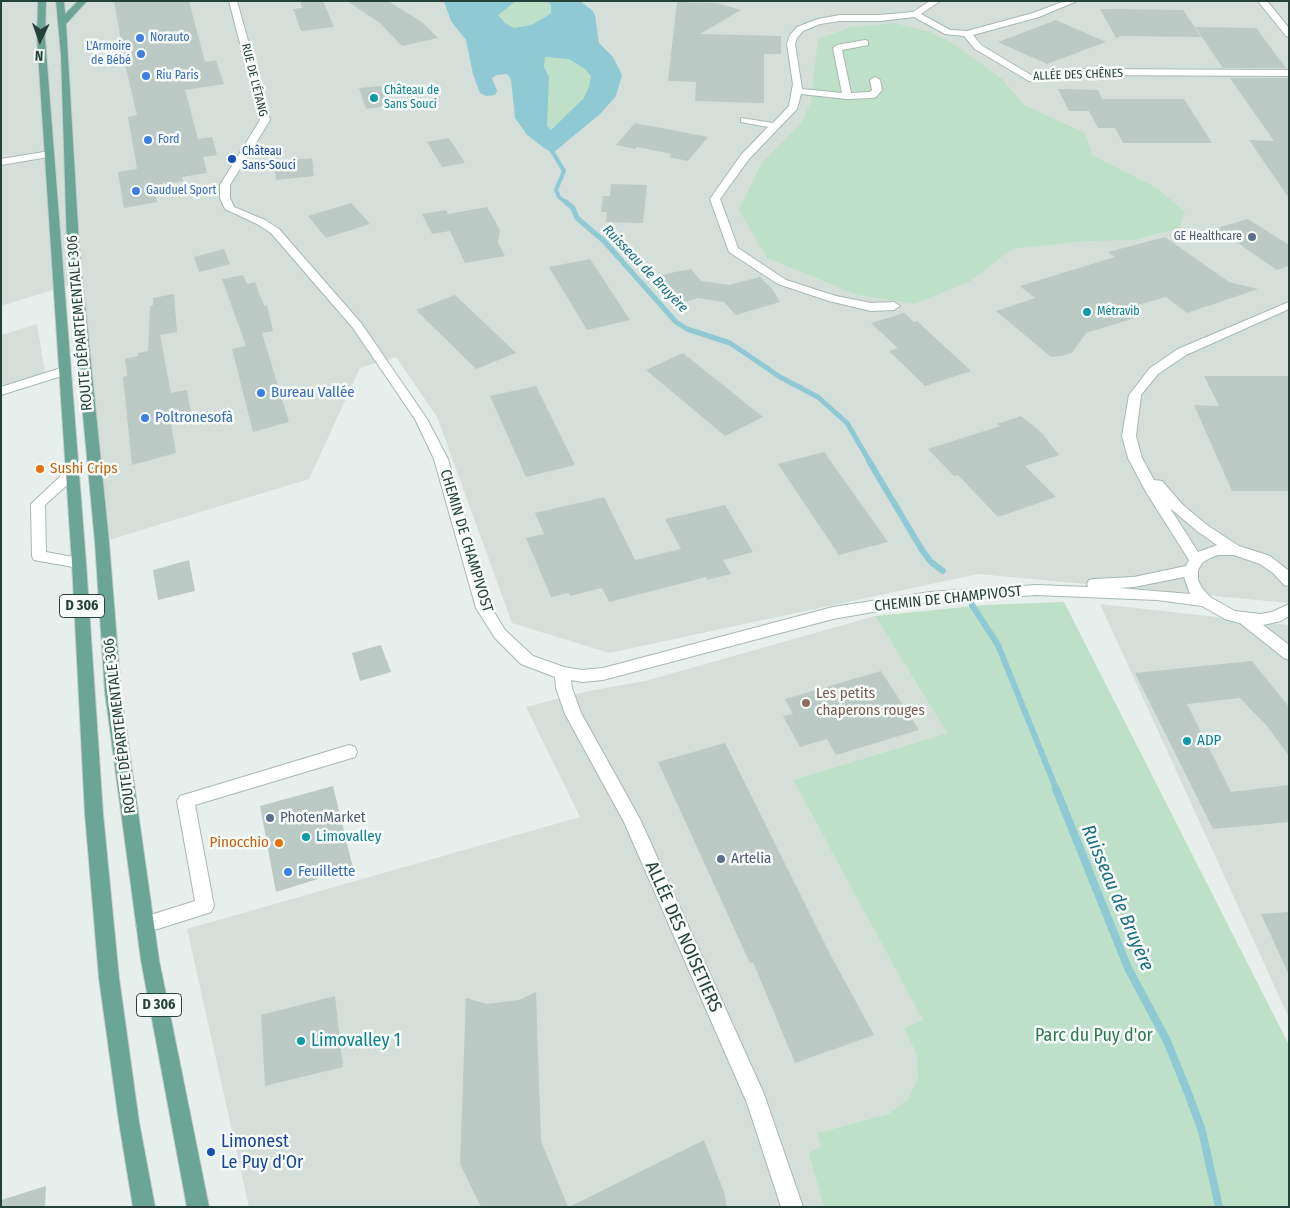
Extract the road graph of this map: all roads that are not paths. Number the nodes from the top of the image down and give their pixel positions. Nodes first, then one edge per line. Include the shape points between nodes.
1 (83, 1) edge
2 (232, 1) edge
3 (936, 1) edge
4 (1073, 1) edge
5 (1262, 1) edge
6 (51, 2) edge
7 (915, 14) junction
8 (63, 23) junction
9 (966, 34) junction
10 (1289, 34) edge
11 (864, 43) dead end
12 (1289, 73) edge
13 (875, 80) dead end
14 (797, 91) junction
15 (847, 96) junction
16 (744, 120) dead end
17 (776, 126) junction
18 (50, 154) junction
19 (1, 162) edge
20 (230, 209) joint
21 (1289, 305) edge
22 (894, 306) dead end
23 (64, 371) junction
24 (1, 391) edge
25 (1135, 458) junction
26 (72, 473) junction
27 (1234, 550) junction
28 (79, 563) junction
29 (1193, 565) junction
30 (1288, 580) edge
31 (1036, 590) junction
32 (1205, 601) junction
33 (1288, 612) edge
34 (1244, 619) junction
35 (1289, 654) edge
36 (563, 673) junction
37 (348, 752) dead end
38 (145, 925) junction
39 (144, 1207) edge
40 (198, 1207) edge
41 (792, 1207) edge

1 - 8 main road
2 - 20 street, RUE DE L'ÉTANG via 265,120 225,185 225,198
3 - 7 street
4 - 9 street via 1028,18
5 - 10 street
6 - 8 main road, ROUTE DÉPARTEMENTALE 306 / D 306
6 - 18 main road, ROUTE DÉPARTEMENTALE 306 / D 306 via 41,38
7 - 9 street via 948,32
7 - 14 street via 840,18 800,29 791,44
8 - 38 main road, ROUTE DÉPARTEMENTALE 306 / D 306 via 75,283 102,542 113,692
9 - 12 street, ALLÉE DES CHÊNES via 978,47 1029,78 1075,72
11 - 15 street via 837,48
13 - 15 street via 877,90 873,95
14 - 15 street
14 - 17 street via 794,108
16 - 17 street
17 - 22 street via 745,157 715,199 733,250 782,282 833,299 871,307
18 - 19 street
18 - 23 main road, ROUTE DÉPARTEMENTALE 306 / D 306
20 - 36 street, CHEMIN DE CHAMPIVOST via 261,222 275,232 357,326 421,419 440,459 484,608 500,634 527,660
21 - 25 street via 1182,352 1154,371 1135,395 1129,436
23 - 24 street
23 - 26 main road, ROUTE DÉPARTEMENTALE 306 / D 306
25 - 27 street via 1178,508
25 - 29 street
26 - 28 main road, ROUTE DÉPARTEMENTALE 306 / D 306
26 - 28 street via 38,504 39,556
27 - 29 street, CHEMIN DE CHAMPIVOST via 1205,554
27 - 30 street via 1265,560
28 - 39 main road, ROUTE DÉPARTEMENTALE 306 / D 306 via 94,814 109,978
29 - 31 street, CHEMIN DE CHAMPIVOST via 1134,582
29 - 32 street via 1191,580
31 - 32 street, CHEMIN DE CHAMPIVOST via 1157,595
31 - 36 street, CHEMIN DE CHAMPIVOST via 930,597 870,606 604,674 582,676
32 - 34 street
33 - 34 street via 1268,619
34 - 35 street
36 - 41 street, ALLÉE DES NOISETIERS via 564,688 573,714 631,820 757,1101
37 - 38 street via 186,801 205,906
38 - 40 main road, ROUTE DÉPARTEMENTALE 306 / D 306

